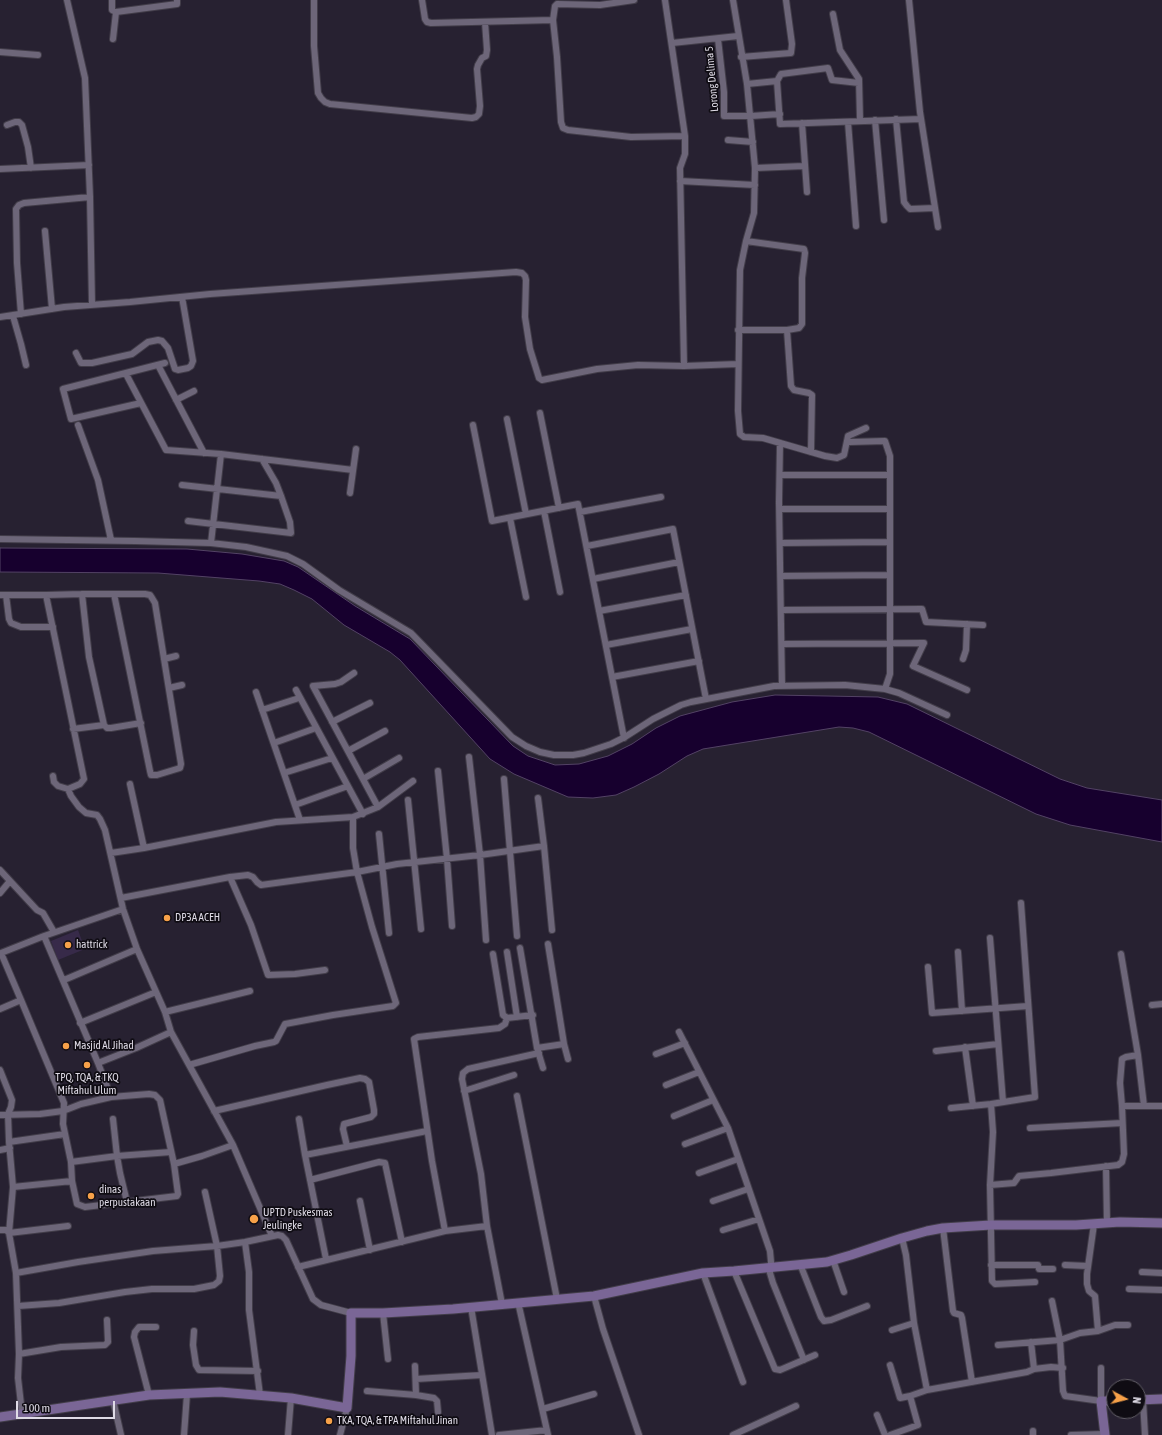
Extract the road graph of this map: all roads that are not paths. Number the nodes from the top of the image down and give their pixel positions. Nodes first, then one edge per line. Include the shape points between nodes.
1 (67, 0) edge
2 (112, 0) edge
3 (177, 0) edge
4 (314, 0) edge
5 (422, 0) edge
6 (634, 0) edge
7 (665, 0) edge
8 (733, 0) edge
9 (786, 0) edge
10 (909, 0) edge
11 (116, 12) junction
12 (833, 14) dead end
13 (553, 20) junction
14 (485, 22) junction
15 (738, 36) junction
16 (113, 38) dead end
17 (718, 38) junction
18 (672, 43) junction
19 (0, 52) edge
20 (38, 55) dead end
21 (742, 57) junction
22 (777, 80) junction
23 (859, 83) junction
24 (747, 84) junction
25 (780, 114) junction
26 (751, 116) junction
27 (896, 119) junction
28 (921, 119) junction
29 (860, 120) junction
30 (875, 120) junction
31 (848, 122) junction
32 (802, 123) junction
33 (7, 125) dead end
34 (685, 136) junction
35 (728, 140) dead end
36 (753, 142) junction
37 (89, 165) junction
38 (804, 166) junction
39 (31, 168) junction
40 (755, 168) junction
41 (0, 169) edge
42 (680, 181) junction
43 (755, 185) junction
44 (807, 192) dead end
45 (90, 197) junction
46 (935, 208) junction
47 (884, 220) dead end
48 (856, 226) dead end
49 (938, 227) dead end
50 (45, 231) dead end
51 (746, 241) junction
52 (182, 297) junction
53 (92, 305) junction
54 (52, 309) junction
55 (21, 314) junction
56 (13, 316) junction
57 (0, 317) edge
58 (738, 330) junction
59 (787, 330) junction
60 (76, 353) dead end
61 (166, 363) dead end
62 (738, 364) junction
63 (26, 365) dead end
64 (158, 365) junction
65 (684, 366) junction
66 (126, 374) junction
67 (194, 391) dead end
68 (176, 400) junction
69 (141, 403) junction
70 (540, 413) dead end
71 (507, 419) dead end
72 (78, 425) dead end
73 (473, 425) dead end
74 (866, 428) dead end
75 (850, 442) dead end
76 (780, 443) junction
77 (356, 449) dead end
78 (811, 452) junction
79 (204, 453) junction
80 (221, 454) junction
81 (262, 459) junction
82 (353, 470) junction
83 (780, 475) junction
84 (890, 475) junction
85 (182, 485) dead end
86 (217, 489) junction
87 (350, 493) dead end
88 (281, 496) junction
89 (661, 497) dead end
90 (559, 508) junction
91 (780, 509) junction
92 (890, 509) junction
93 (544, 511) junction
94 (580, 512) junction
95 (526, 514) junction
96 (510, 518) junction
97 (188, 521) dead end
98 (214, 524) junction
99 (0, 539) edge
100 (111, 540) junction
101 (890, 542) junction
102 (211, 543) junction
103 (780, 543) junction
104 (586, 546) junction
105 (679, 562) junction
106 (781, 576) junction
107 (890, 576) junction
108 (593, 579) junction
109 (560, 592) dead end
110 (82, 594) junction
111 (114, 594) junction
112 (3, 595) edge
113 (46, 595) junction
114 (686, 595) junction
115 (526, 597) dead end
116 (890, 609) junction
117 (781, 610) junction
118 (599, 611) junction
119 (967, 624) junction
120 (983, 625) dead end
121 (53, 628) junction
122 (692, 629) junction
123 (890, 643) junction
124 (782, 644) junction
125 (606, 645) junction
126 (176, 656) dead end
127 (164, 659) junction
128 (963, 659) dead end
129 (699, 661) junction
130 (354, 673) dead end
131 (612, 677) junction
132 (182, 685) dead end
133 (782, 686) junction
134 (169, 688) junction
135 (885, 689) junction
136 (296, 690) dead end
137 (967, 690) dead end
138 (256, 692) dead end
139 (299, 698) junction
140 (706, 699) junction
141 (370, 702) dead end
142 (262, 710) junction
143 (947, 715) dead end
144 (332, 722) junction
145 (141, 723) junction
146 (104, 725) junction
147 (316, 728) junction
148 (73, 729) junction
149 (385, 731) dead end
150 (624, 738) junction
151 (274, 742) junction
152 (348, 751) junction
153 (469, 757) dead end
154 (332, 758) junction
155 (399, 758) dead end
156 (438, 771) dead end
157 (284, 773) junction
158 (53, 776) dead end
159 (363, 778) junction
160 (504, 779) dead end
161 (413, 781) dead end
162 (130, 784) dead end
163 (348, 786) junction
164 (68, 789) junction
165 (538, 798) dead end
166 (408, 800) dead end
167 (295, 805) junction
168 (378, 807) junction
169 (363, 814) junction
170 (353, 816) junction
171 (300, 820) junction
172 (379, 834) dead end
173 (544, 846) junction
174 (144, 848) junction
175 (511, 851) junction
176 (111, 853) junction
177 (480, 855) junction
178 (447, 859) junction
179 (415, 862) junction
180 (382, 867) junction
181 (0, 870) edge
182 (357, 872) junction
183 (230, 877) junction
184 (10, 881) junction
185 (0, 894) edge
186 (121, 898) junction
187 (1021, 903) dead end
188 (123, 909) junction
189 (452, 926) dead end
190 (421, 929) dead end
191 (552, 930) dead end
192 (54, 932) junction
193 (389, 933) dead end
194 (44, 936) junction
195 (517, 936) dead end
196 (990, 938) dead end
197 (486, 940) dead end
198 (548, 944) dead end
199 (520, 948) dead end
200 (137, 949) junction
201 (507, 952) dead end
202 (958, 952) dead end
203 (1, 954) edge
204 (493, 954) dead end
205 (1121, 954) dead end
206 (928, 967) dead end
207 (325, 970) dead end
208 (64, 980) junction
209 (250, 991) dead end
210 (156, 992) junction
211 (21, 1000) junction
212 (1162, 1004) edge
213 (1152, 1005) dead end
214 (1028, 1006) junction
215 (996, 1008) junction
216 (0, 1009) edge
217 (962, 1011) junction
218 (164, 1012) junction
219 (533, 1015) junction
220 (517, 1017) junction
221 (507, 1018) junction
222 (80, 1023) junction
223 (171, 1032) junction
224 (679, 1032) dead end
225 (685, 1043) junction
226 (564, 1044) junction
227 (998, 1044) junction
228 (964, 1047) junction
229 (538, 1050) junction
230 (936, 1050) dead end
231 (656, 1054) dead end
232 (1138, 1055) junction
233 (568, 1059) dead end
234 (98, 1063) junction
235 (188, 1065) junction
236 (543, 1068) dead end
237 (0, 1070) edge
238 (699, 1072) junction
239 (514, 1075) dead end
240 (666, 1086) dead end
241 (464, 1091) junction
242 (517, 1096) dead end
243 (111, 1097) junction
244 (713, 1100) junction
245 (1003, 1102) junction
246 (991, 1104) junction
247 (973, 1106) junction
248 (1122, 1106) junction
249 (1144, 1106) junction
250 (1162, 1106) edge
251 (951, 1108) dead end
252 (63, 1111) junction
253 (214, 1111) junction
254 (8, 1114) junction
255 (0, 1115) edge
256 (674, 1116) dead end
257 (113, 1119) dead end
258 (299, 1119) dead end
259 (1122, 1123) junction
260 (728, 1128) junction
261 (1030, 1128) dead end
262 (428, 1131) junction
263 (65, 1134) junction
264 (685, 1144) dead end
265 (9, 1145) junction
266 (233, 1145) junction
267 (347, 1146) junction
268 (0, 1150) edge
269 (171, 1152) junction
270 (305, 1155) junction
271 (117, 1156) junction
272 (738, 1159) junction
273 (71, 1162) junction
274 (174, 1164) junction
275 (1106, 1166) junction
276 (699, 1173) dead end
277 (310, 1180) junction
278 (72, 1181) junction
279 (990, 1185) junction
280 (13, 1187) junction
281 (748, 1189) junction
282 (205, 1192) dead end
283 (360, 1200) dead end
284 (713, 1201) dead end
285 (127, 1202) junction
286 (758, 1219) junction
287 (1107, 1223) junction
288 (1162, 1223) edge
289 (1094, 1224) junction
290 (991, 1225) junction
291 (68, 1226) dead end
292 (487, 1226) junction
293 (943, 1228) junction
294 (0, 1230) edge
295 (723, 1230) dead end
296 (445, 1231) junction
297 (9, 1233) junction
298 (272, 1236) junction
299 (902, 1238) junction
300 (245, 1242) junction
301 (402, 1242) junction
302 (217, 1246) junction
303 (370, 1250) junction
304 (326, 1259) junction
305 (833, 1260) junction
306 (800, 1264) junction
307 (991, 1265) junction
308 (1065, 1265) dead end
309 (1088, 1266) junction
310 (298, 1267) junction
311 (770, 1267) junction
312 (1053, 1269) dead end
313 (734, 1271) junction
314 (703, 1272) junction
315 (1142, 1272) dead end
316 (1162, 1273) edge
317 (16, 1274) junction
318 (1035, 1282) dead end
319 (1129, 1289) dead end
320 (1162, 1290) edge
321 (844, 1292) dead end
322 (594, 1296) junction
323 (557, 1299) junction
324 (1052, 1301) dead end
325 (518, 1302) junction
326 (502, 1304) junction
327 (18, 1306) junction
328 (867, 1306) dead end
329 (472, 1307) junction
330 (351, 1313) junction
331 (383, 1313) junction
332 (106, 1320) dead end
333 (914, 1324) junction
334 (1128, 1325) dead end
335 (156, 1327) dead end
336 (892, 1330) dead end
337 (194, 1331) dead end
338 (1098, 1331) junction
339 (1060, 1340) junction
340 (1031, 1342) junction
341 (998, 1345) dead end
342 (20, 1354) junction
343 (815, 1355) dead end
344 (388, 1359) dead end
345 (804, 1360) junction
346 (890, 1365) dead end
347 (415, 1366) dead end
348 (1063, 1368) junction
349 (1101, 1368) dead end
350 (1034, 1369) junction
351 (258, 1371) junction
352 (482, 1375) junction
353 (416, 1379) junction
354 (743, 1382) dead end
355 (972, 1382) junction
356 (927, 1390) junction
357 (367, 1391) dead end
358 (187, 1394) junction
359 (260, 1394) junction
360 (594, 1394) dead end
361 (149, 1395) junction
362 (416, 1395) junction
363 (910, 1396) junction
364 (291, 1398) junction
365 (1162, 1399) edge
366 (114, 1400) junction
367 (1146, 1400) edge
368 (1101, 1401) junction
369 (1106, 1401) edge
370 (796, 1406) dead end
371 (347, 1408) junction
372 (543, 1409) junction
373 (438, 1412) dead end
374 (22, 1413) junction
375 (877, 1414) dead end
376 (0, 1416) edge
377 (1144, 1419) edge
378 (548, 1432) edge
379 (121, 1435) edge
380 (184, 1435) edge
381 (288, 1435) edge
382 (340, 1435) edge
383 (492, 1435) edge
384 (499, 1435) edge
385 (639, 1435) edge
386 (733, 1435) edge
387 (885, 1435) edge
388 (890, 1435) edge
389 (1070, 1435) edge
390 (1105, 1435) edge
391 (1146, 1435) edge

1 - 37 street via 85,78
2 - 11 street via 112,10
3 - 11 street via 177,4
4 - 14 street via 318,93 330,104 476,117 480,106 478,65 486,56 487,50
5 - 14 street via 427,22
6 - 13 street via 592,5 557,4
7 - 18 street
8 - 15 street
9 - 21 street via 791,53
10 - 28 street
11 - 16 street
12 - 23 street via 840,50
13 - 14 street
13 - 34 street via 563,128 631,136
15 - 17 street
15 - 21 street
17 - 18 street
17 - 26 street, Lorong Delima 5 via 724,92 723,114
18 - 34 street
19 - 20 street
21 - 24 street
22 - 23 street via 782,74 828,68 832,80
22 - 24 street
22 - 25 street
23 - 29 street
24 - 26 street
25 - 26 street
25 - 32 street via 780,124
26 - 36 street
27 - 28 street
27 - 30 street
27 - 46 street via 904,202 910,209
28 - 46 street
29 - 30 street
29 - 31 street
30 - 47 street
31 - 32 street
31 - 48 street
32 - 38 street
33 - 39 street via 19,122 22,125
34 - 42 street
35 - 36 street
36 - 40 street
37 - 39 street
37 - 45 street
38 - 40 street
38 - 44 street
39 - 41 street
40 - 43 street
42 - 43 street
42 - 65 street
43 - 51 street via 754,213
45 - 53 street
45 - 55 street via 24,203 16,209
46 - 49 street
50 - 54 street
51 - 58 street via 740,270
51 - 59 street via 801,248 805,251 802,324 799,328
52 - 53 street
52 - 60 street via 192,366 175,369 168,348 158,340 148,342 132,354 92,363 81,363
52 - 65 street via 516,272 522,273 526,280 527,333 536,370 542,380 597,369 638,365
53 - 54 street
54 - 55 street
55 - 56 street
56 - 57 street
56 - 63 street
58 - 59 street
58 - 62 street
59 - 78 street via 791,386 794,390 812,395
61 - 64 street
62 - 65 street
62 - 76 street via 740,434 746,438 763,438
64 - 66 street
64 - 68 street
66 - 69 street
66 - 69 street via 63,389 71,419
67 - 68 street
68 - 79 street
69 - 79 street via 166,450
70 - 90 street
71 - 95 street
72 - 100 street via 98,480
73 - 96 street via 492,521
74 - 78 street via 848,436 842,456 837,458
75 - 84 street via 885,441 890,456
76 - 78 street
76 - 83 street
77 - 82 street
79 - 80 street
80 - 81 street
80 - 86 street
81 - 82 street
81 - 88 street
82 - 87 street
83 - 84 street
83 - 91 street
84 - 92 street
85 - 86 street
86 - 88 street
86 - 98 street
88 - 98 street via 291,533
89 - 94 street
90 - 93 street
90 - 94 street via 578,504
91 - 92 street
91 - 103 street
92 - 101 street
93 - 95 street
93 - 109 street
94 - 104 street
95 - 96 street
96 - 115 street
97 - 98 street
98 - 102 street
99 - 100 street
100 - 102 street
101 - 103 street
101 - 107 street
102 - 150 street via 288,556 411,633 501,727 526,746 554,755 573,755 601,748
103 - 106 street
104 - 105 street via 673,529
104 - 108 street
105 - 108 street
105 - 114 street
106 - 107 street
106 - 117 street
107 - 116 street
108 - 118 street
110 - 111 street
110 - 113 street
110 - 146 street via 89,657
111 - 127 street via 150,595 155,603
111 - 145 street
112 - 113 street
112 - 121 street via 11,623 21,627
113 - 121 street
114 - 118 street
114 - 122 street
116 - 117 street
116 - 119 street via 922,609 926,622
116 - 123 street
117 - 124 street
118 - 125 street
119 - 120 street
119 - 128 street
121 - 148 street
122 - 125 street
122 - 129 street
123 - 124 street
123 - 135 street via 890,674
123 - 137 street via 924,643 913,666
124 - 133 street
125 - 131 street
126 - 127 street
127 - 134 street
129 - 131 street
129 - 140 street
130 - 144 street via 335,684 313,686
131 - 150 street
132 - 134 street
133 - 135 street via 845,685
133 - 140 street
134 - 145 street via 181,760 180,768 157,776 151,775
135 - 143 street
136 - 139 street
138 - 142 street
139 - 142 street
139 - 147 street
140 - 150 street via 681,705
141 - 144 street
142 - 151 street
144 - 152 street
145 - 146 street via 111,728
146 - 148 street
147 - 151 street
147 - 154 street
148 - 164 street via 84,779 80,784
149 - 152 street
151 - 157 street
152 - 159 street
153 - 177 street
154 - 157 street
154 - 163 street
155 - 159 street
156 - 178 street
157 - 167 street
158 - 164 street via 58,786
159 - 168 street
160 - 175 street
161 - 168 street
162 - 174 street
163 - 167 street
163 - 169 street
164 - 176 street via 70,796 86,813 97,815 100,819 106,830
165 - 173 street
166 - 179 street
167 - 171 street
168 - 169 street
169 - 170 street
170 - 171 street
170 - 182 street via 353,848
171 - 174 street via 264,824
172 - 180 street
173 - 175 street
173 - 191 street
174 - 176 street
175 - 177 street
175 - 195 street
176 - 186 street
177 - 178 street
177 - 197 street
178 - 179 street
178 - 189 street
179 - 180 street
179 - 190 street
180 - 182 street
180 - 193 street
181 - 184 street
182 - 183 street via 261,885 248,875
182 - 235 street via 395,1004 285,1024 274,1042
183 - 186 street
183 - 207 street via 251,925 268,975
184 - 185 street
184 - 192 street via 37,910 43,913
186 - 188 street
187 - 214 street
188 - 192 street
188 - 200 street
192 - 194 street
194 - 203 street
194 - 208 street
196 - 215 street
198 - 226 street
199 - 219 street
200 - 208 street
200 - 210 street
201 - 220 street
202 - 217 street
203 - 211 street
204 - 221 street via 503,1015
205 - 232 street
206 - 217 street via 932,1013
208 - 222 street
209 - 218 street
210 - 218 street
210 - 222 street
211 - 216 street
211 - 252 street via 64,1103
212 - 213 street
214 - 215 street
214 - 245 street via 1035,1097
215 - 217 street
215 - 227 street
218 - 223 street
219 - 220 street
219 - 229 street
220 - 221 street
221 - 262 street via 505,1024 499,1028 414,1039
222 - 234 street
223 - 234 street
223 - 235 street
224 - 225 street
225 - 231 street
225 - 238 street
226 - 229 street
226 - 233 street
227 - 228 street
227 - 245 street
228 - 230 street
228 - 247 street
229 - 236 street
229 - 241 street via 468,1069 463,1073
232 - 248 street via 1122,1059
232 - 249 street
234 - 243 street
235 - 253 street
237 - 254 street via 12,1100
238 - 240 street
238 - 244 street
239 - 241 street
241 - 292 street via 481,1174
242 - 323 street
243 - 252 street
243 - 269 street via 156,1095 160,1100
244 - 256 street
244 - 260 street
245 - 246 street
246 - 247 street
246 - 279 street via 993,1132
247 - 251 street
248 - 249 street
248 - 259 street
249 - 250 street
252 - 254 street
252 - 263 street
253 - 266 street
253 - 267 street via 334,1083 365,1079 368,1082 374,1114 344,1124 342,1129
254 - 255 street
254 - 265 street
257 - 271 street
258 - 270 street
259 - 261 street
259 - 275 street via 1124,1158 1118,1165
260 - 264 street
260 - 272 street
262 - 267 street
262 - 296 street
263 - 265 street
263 - 273 street
265 - 268 street
265 - 280 street
266 - 274 street
266 - 298 street
267 - 270 street
269 - 271 street
269 - 274 street
270 - 277 street
271 - 273 street
271 - 285 street
272 - 276 street
272 - 281 street
273 - 278 street
274 - 285 street via 177,1196
275 - 279 street via 1020,1176 1014,1183
275 - 287 street
277 - 301 street via 379,1162 385,1163
277 - 304 street
278 - 280 street
278 - 285 street via 75,1200 80,1206
279 - 290 street
280 - 297 street
281 - 284 street
281 - 286 street
282 - 302 street
283 - 303 street
286 - 295 street
286 - 311 street via 771,1256
287 - 288 street
287 - 289 street
289 - 290 street
289 - 309 street
290 - 293 street
290 - 307 street
291 - 297 street
292 - 296 street
292 - 326 street
293 - 299 street
293 - 355 street via 953,1311 962,1318
294 - 297 street
296 - 301 street
297 - 317 street
298 - 300 street
298 - 310 street via 284,1237
299 - 305 street
299 - 333 street
300 - 302 street
300 - 351 street via 249,1272 249,1310
301 - 303 street
302 - 317 street via 153,1251
302 - 327 street via 220,1276 214,1285 194,1289 126,1292 59,1303
303 - 304 street
304 - 310 street
305 - 306 street
305 - 321 street
306 - 311 street
306 - 328 street via 824,1321
307 - 312 street via 1038,1265 1039,1269
307 - 318 street via 992,1281 995,1284
308 - 309 street
309 - 338 street via 1087,1284 1089,1291 1095,1296
310 - 330 street via 310,1294 317,1302
311 - 313 street
311 - 345 street via 773,1283
313 - 314 street
313 - 345 street via 775,1369 780,1370
314 - 322 street
314 - 354 street
315 - 316 street
317 - 327 street
319 - 320 street
322 - 323 street
322 - 385 street
323 - 325 street
324 - 339 street
325 - 326 street
325 - 372 street
326 - 329 street
327 - 342 street
329 - 331 street
329 - 352 street
330 - 331 street
330 - 371 street
331 - 344 street
332 - 342 street via 108,1342 105,1345 61,1347
333 - 336 street
333 - 356 street
334 - 338 street via 1115,1325
335 - 361 street via 139,1327 134,1332
337 - 351 street via 193,1344 199,1370
338 - 339 street via 1080,1333
339 - 340 street
339 - 348 street
340 - 341 street
340 - 350 street
342 - 374 street via 18,1378
343 - 345 street
346 - 363 street via 899,1398
347 - 353 street
348 - 350 street
348 - 368 street via 1065,1396
349 - 368 street
350 - 355 street
351 - 359 street
352 - 353 street
352 - 383 street
353 - 362 street
355 - 356 street
356 - 363 street
357 - 362 street
358 - 359 street
358 - 361 street
358 - 380 street
359 - 364 street
360 - 372 street
361 - 366 street
362 - 373 street via 436,1399
363 - 388 street via 918,1425
364 - 371 street
364 - 381 street
365 - 367 street
366 - 374 street
366 - 379 street
368 - 369 street
368 - 390 street
370 - 386 street
371 - 382 street
372 - 378 street
374 - 376 street
375 - 387 street
377 - 391 street
378 - 384 street
389 - 390 street

